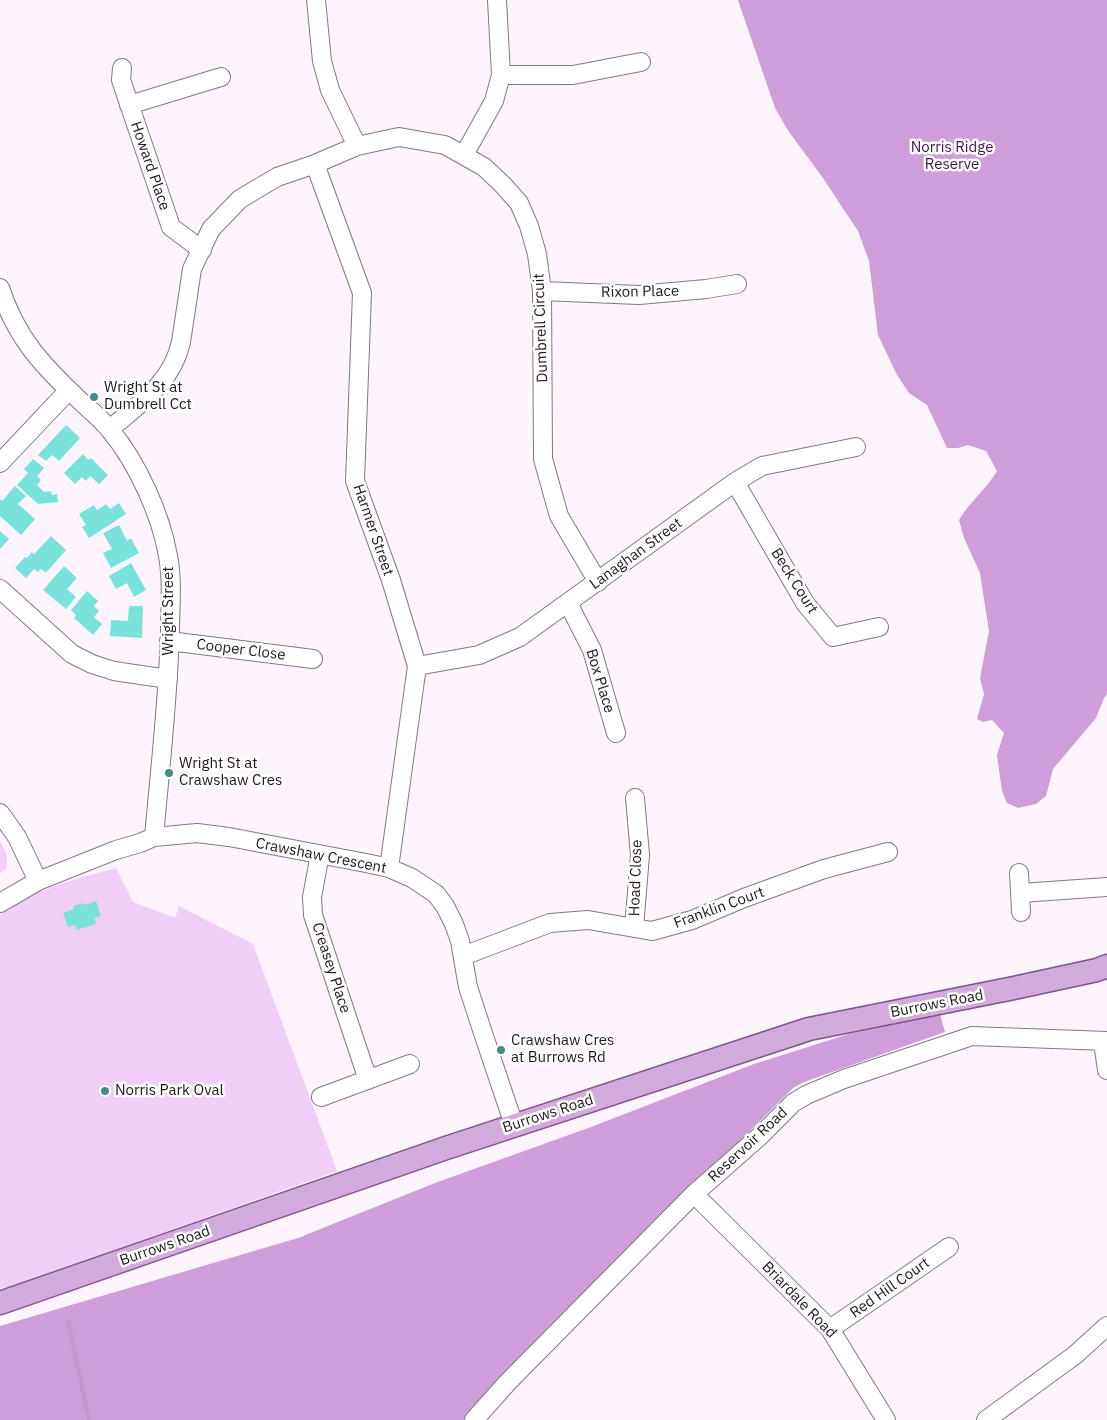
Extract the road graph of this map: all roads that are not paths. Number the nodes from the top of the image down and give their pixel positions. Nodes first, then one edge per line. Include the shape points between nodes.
1 (316, 0) edge
2 (497, 0) edge
3 (641, 62) dead end
4 (122, 68) dead end
5 (502, 75) junction
6 (221, 77) dead end
7 (129, 105) junction
8 (357, 146) junction
9 (464, 155) junction
10 (315, 164) junction
11 (202, 250) junction
12 (737, 284) dead end
13 (0, 290) edge
14 (542, 290) junction
15 (69, 390) junction
16 (110, 429) junction
17 (856, 447) dead end
18 (0, 462) edge
19 (735, 482) junction
20 (598, 582) junction
21 (0, 589) edge
22 (568, 603) junction
23 (879, 627) dead end
24 (169, 641) junction
25 (313, 659) dead end
26 (417, 666) junction
27 (168, 679) junction
28 (616, 733) dead end
29 (635, 798) dead end
30 (0, 813) edge
31 (154, 837) junction
32 (888, 852) dead end
33 (320, 854) junction
34 (389, 868) junction
35 (1019, 873) dead end
36 (38, 881) junction
37 (1107, 887) edge
38 (1021, 893) junction
39 (0, 903) edge
40 (1021, 912) dead end
41 (634, 928) junction
42 (463, 956) junction
43 (1107, 966) edge
44 (1105, 1042) edge
45 (410, 1064) dead end
46 (1107, 1070) edge
47 (368, 1080) junction
48 (321, 1097) dead end
49 (514, 1125) junction
50 (694, 1194) junction
51 (949, 1247) dead end
52 (0, 1304) edge
53 (1107, 1326) edge
54 (830, 1329) junction
55 (474, 1420) edge
56 (886, 1420) edge
57 (986, 1420) edge

1 - 8 street via 322,61 330,90
2 - 5 street
3 - 5 street via 573,75
4 - 7 street, Howard Place via 121,80
5 - 9 street via 494,101
6 - 7 street
7 - 11 street, Howard Place via 171,228
8 - 9 street, Dumbrell Circuit via 399,137 445,145
8 - 10 street, Dumbrell Circuit
9 - 14 street, Dumbrell Circuit via 484,167 519,203 537,254
10 - 11 street, Dumbrell Circuit via 277,177 240,199 211,229
10 - 26 street, Harmer Street via 362,293 355,481 391,580
11 - 16 street, Dumbrell Circuit via 192,269 181,342 172,367 157,388
12 - 14 street, Rixon Place via 638,295
13 - 15 street, Wright Street via 22,337
14 - 20 street, Dumbrell Circuit via 543,459 559,516
15 - 16 street, Wright Street
15 - 18 street
16 - 24 street, Wright Street via 136,471 160,526 171,583
17 - 19 street, Lanaghan Street via 762,466
19 - 20 street, Lanaghan Street
19 - 23 street, Beck Court via 805,602 833,637
20 - 22 street, Lanaghan Street
21 - 27 street via 72,654 114,671
22 - 26 street, Lanaghan Street via 520,637 479,655
22 - 28 street, Box Place via 592,650
24 - 25 street, Cooper Close
24 - 27 street, Wright Street
26 - 34 street, Harmer Street
27 - 31 street, Wright Street
29 - 41 street, Hoad Close via 640,855
30 - 36 street via 17,837
31 - 33 street, Crawshaw Crescent via 197,833
31 - 36 street, Crawshaw Crescent
32 - 41 street, Franklin Court via 824,869 692,920 652,931
33 - 34 street, Crawshaw Crescent
33 - 47 street, Creasey Place via 312,897 313,915
34 - 42 street, Crawshaw Crescent via 436,894 454,924
35 - 38 street
36 - 39 street, Crawshaw Crescent
37 - 38 street
38 - 40 street
41 - 42 street, Franklin Court via 588,920 550,923
42 - 49 street, Crawshaw Crescent via 468,987
43 - 49 main road, Burrows Road via 809,1029
44 - 46 street
44 - 50 street, Reservoir Road via 972,1036 844,1079 793,1103
45 - 47 street
47 - 48 street
49 - 52 main road, Burrows Road
50 - 54 street, Briardale Road
50 - 55 street, Reservoir Road
51 - 54 street, Red Hill Court
53 - 57 street via 1075,1355
54 - 56 street, Briardale Road

